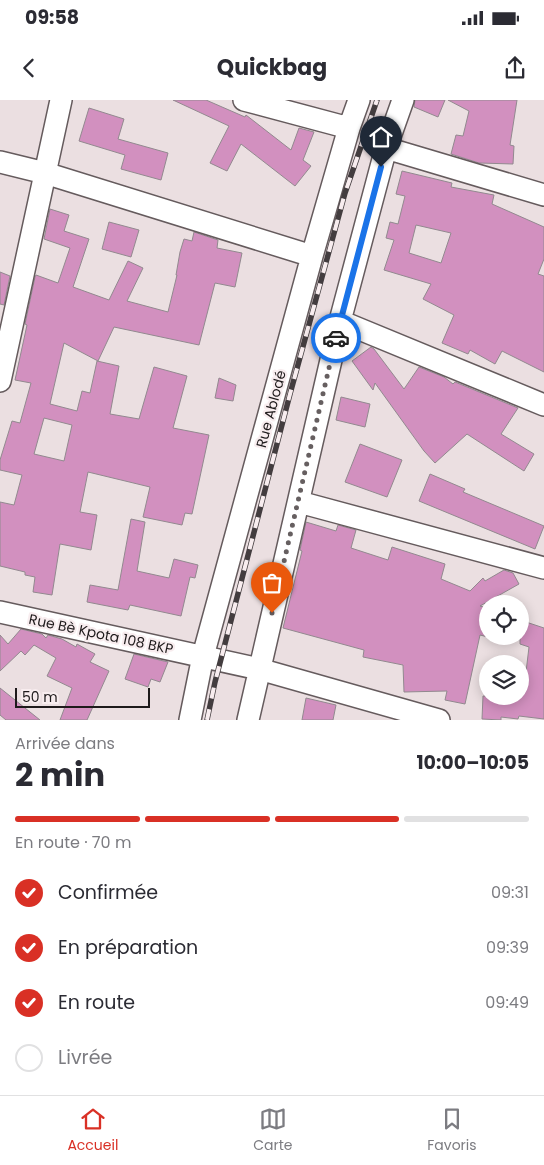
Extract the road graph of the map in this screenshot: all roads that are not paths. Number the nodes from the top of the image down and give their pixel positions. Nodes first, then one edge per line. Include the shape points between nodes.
1 (61, 100) edge
2 (244, 100) edge
3 (359, 100) edge
4 (403, 100) edge
5 (349, 128) junction
6 (386, 148) junction
7 (0, 162) edge
8 (46, 173) junction
9 (544, 195) edge
10 (312, 256) junction
11 (340, 321) junction
12 (0, 381) edge
13 (544, 405) edge
14 (299, 502) junction
15 (544, 568) edge
16 (0, 612) edge
17 (203, 656) junction
18 (260, 669) junction
19 (190, 720) edge
20 (248, 720) edge
21 (439, 720) edge

1 - 8 street
2 - 5 street
3 - 5 street, Rue Ablodé
4 - 6 street
5 - 10 street, Rue Ablodé
6 - 9 street
6 - 11 street
7 - 8 street
8 - 10 street
8 - 12 street
10 - 17 street, Rue Ablodé
11 - 13 street
11 - 14 street
14 - 15 street
14 - 18 street
16 - 17 street, Rue Bè Kpota 108 BKP
17 - 18 street, Rue Bè Kpota 108 BKP
17 - 19 street, Rue Ablodé
18 - 20 street
18 - 21 street, Rue Bè Kpota 108 BKP

